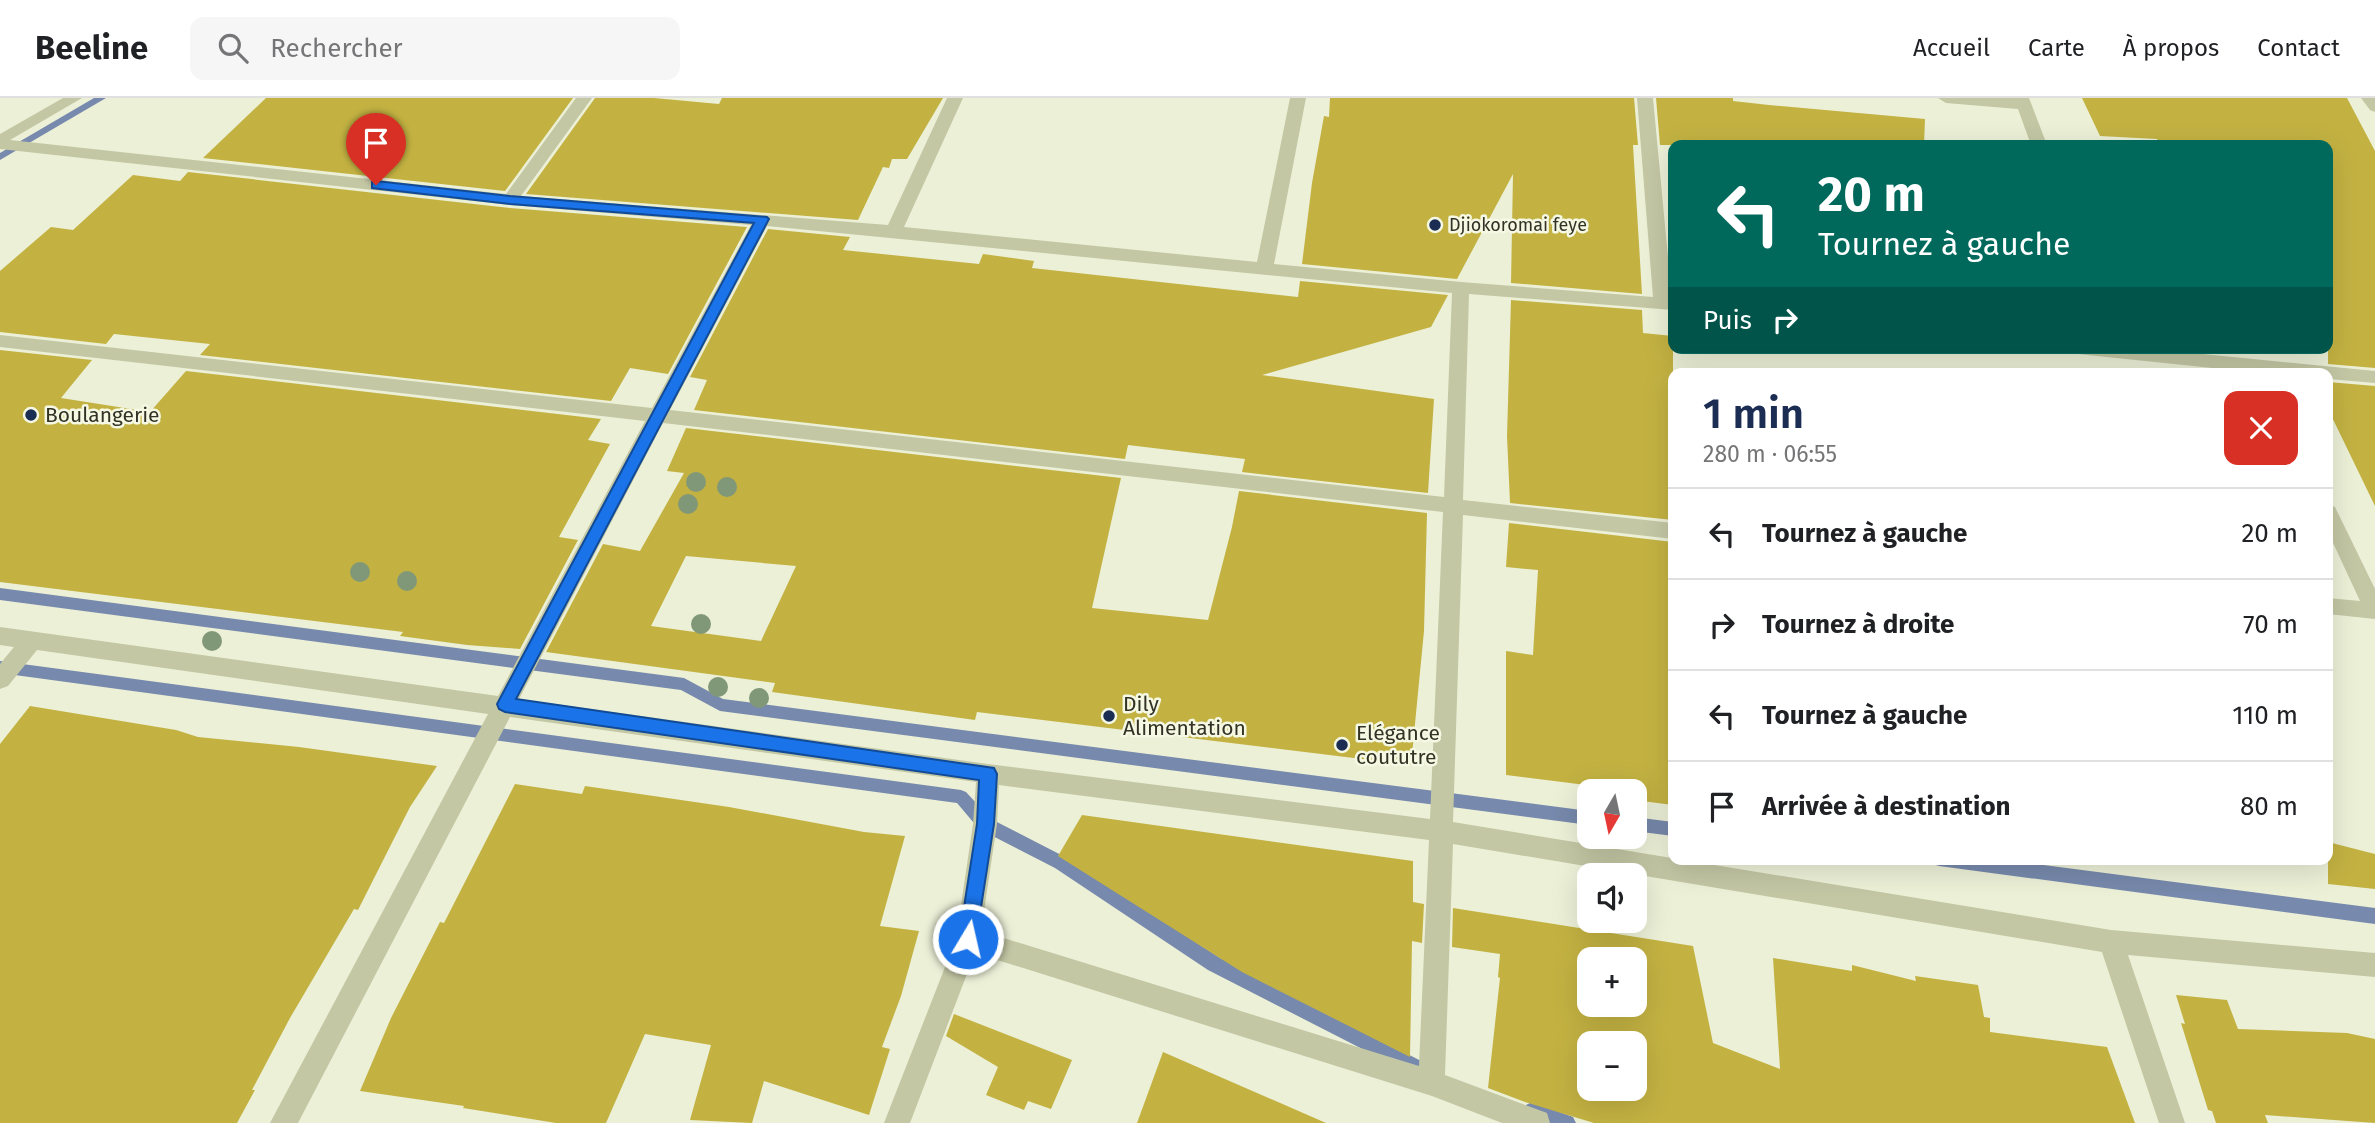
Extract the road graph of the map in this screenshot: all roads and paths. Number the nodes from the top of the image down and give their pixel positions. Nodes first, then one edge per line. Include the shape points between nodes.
1 (74, 98) edge
2 (584, 98) edge
3 (955, 98) edge
4 (1298, 98) edge
5 (1645, 98) edge
6 (1946, 98) edge
7 (2369, 98) edge
8 (2022, 101) edge
9 (2375, 107) edge
10 (2037, 140) edge
11 (0, 142) edge
12 (510, 200) junction
13 (762, 219) junction
14 (894, 231) junction
15 (1264, 269) junction
16 (1461, 288) junction
17 (1667, 304) edge
18 (0, 341) edge
19 (2147, 354) edge
20 (2252, 368) edge
21 (2333, 374) edge
22 (2375, 377) edge
23 (660, 416) junction
24 (1455, 506) junction
25 (2333, 523) edge
26 (1668, 530) edge
27 (2333, 607) edge
28 (2375, 611) edge
29 (0, 636) edge
30 (32, 640) junction
31 (0, 680) edge
32 (505, 704) junction
33 (988, 774) junction
34 (1440, 831) junction
35 (968, 939) junction
36 (2111, 942) junction
37 (2375, 965) edge
38 (1432, 1083) junction
39 (283, 1123) edge
40 (897, 1123) edge
41 (1537, 1123) edge
42 (2172, 1123) edge

1 - 11 street
2 - 12 street
3 - 14 street
4 - 15 street
5 - 17 street
6 - 8 street
7 - 9 street
8 - 10 street
11 - 12 street
12 - 13 street
13 - 14 street
13 - 23 street
14 - 15 street
15 - 16 street
16 - 17 street
16 - 24 street
18 - 23 street
19 - 20 street
21 - 22 street
23 - 24 street
23 - 32 street
24 - 26 street
24 - 34 street
25 - 28 street
27 - 28 street
29 - 30 street
30 - 31 street
30 - 32 street
32 - 33 street
32 - 39 street
33 - 34 street
33 - 35 street
34 - 36 street
34 - 38 street
35 - 38 street
35 - 40 street
36 - 37 street
36 - 42 street
38 - 41 street

